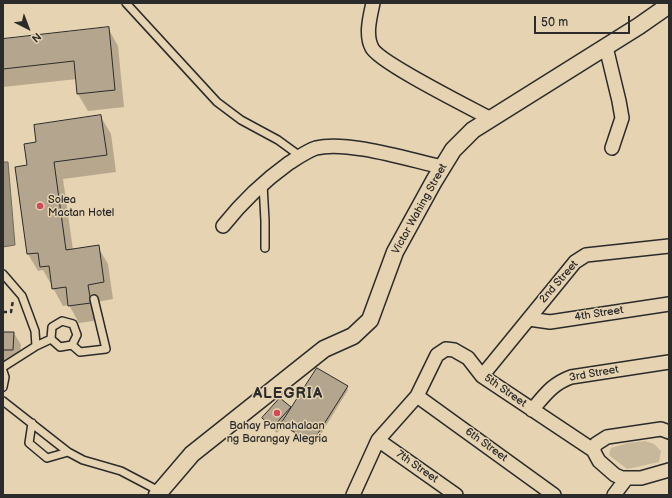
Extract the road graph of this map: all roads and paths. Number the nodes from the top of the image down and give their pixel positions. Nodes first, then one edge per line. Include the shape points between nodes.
1 (126, 3) edge
2 (373, 3) edge
3 (669, 5) edge
4 (606, 47) junction
5 (490, 119) junction
6 (612, 148) dead end
7 (300, 156) junction
8 (442, 167) junction
9 (263, 184) junction
10 (223, 226) dead end
11 (669, 246) edge
12 (265, 248) dead end
13 (3, 274) edge
14 (15, 288) junction
15 (94, 299) dead end
16 (669, 304) edge
17 (3, 312) edge
18 (529, 319) junction
19 (51, 339) junction
20 (72, 345) junction
21 (36, 346) junction
22 (669, 362) edge
23 (3, 367) edge
24 (3, 371) edge
25 (482, 376) junction
26 (3, 387) edge
27 (418, 396) junction
28 (3, 401) edge
29 (532, 410) junction
30 (32, 423) junction
31 (669, 432) edge
32 (378, 440) junction
33 (593, 450) junction
34 (68, 452) junction
35 (669, 470) edge
36 (626, 479) junction
37 (158, 493) edge
38 (355, 494) edge
39 (456, 495) edge
40 (554, 495) edge
41 (614, 495) edge

1 - 7 lane via 217,102
2 - 5 street via 369,26 373,50 384,60
3 - 4 street, Victor Wahing Street
4 - 5 street, Victor Wahing Street
4 - 6 street via 622,118
5 - 8 street, Victor Wahing Street via 473,130 453,150
7 - 8 street via 316,148 340,146
7 - 9 street
8 - 37 street, Victor Wahing Street via 395,252 370,320 352,336 324,350 192,454
9 - 10 street
9 - 12 lane
11 - 18 street, 2nd Street via 581,257
13 - 14 lane
14 - 17 path via 11,312
14 - 21 lane via 22,296 35,332
15 - 20 lane via 106,349 80,352
16 - 18 street, 4th Street via 550,322
18 - 25 street, 2nd Street
19 - 20 lane via 60,347
19 - 20 lane via 52,327 62,321 73,324 77,335
19 - 21 lane
21 - 23 lane
22 - 29 street, 3rd Street via 570,377 559,381
24 - 26 lane
25 - 27 street, 5th Street via 468,358 454,350 446,349 437,355
25 - 29 street, 5th Street
27 - 32 street, 5th Street
27 - 40 street, 6th Street
28 - 30 lane
29 - 33 street, 5th Street
30 - 34 lane
30 - 34 lane via 29,443 47,458
31 - 33 street via 661,429 607,437 596,444
32 - 38 street, 5th Street
32 - 39 street, 7th Street
33 - 36 street via 599,461 618,477
34 - 37 lane via 83,460 121,471
35 - 36 street
36 - 41 street

